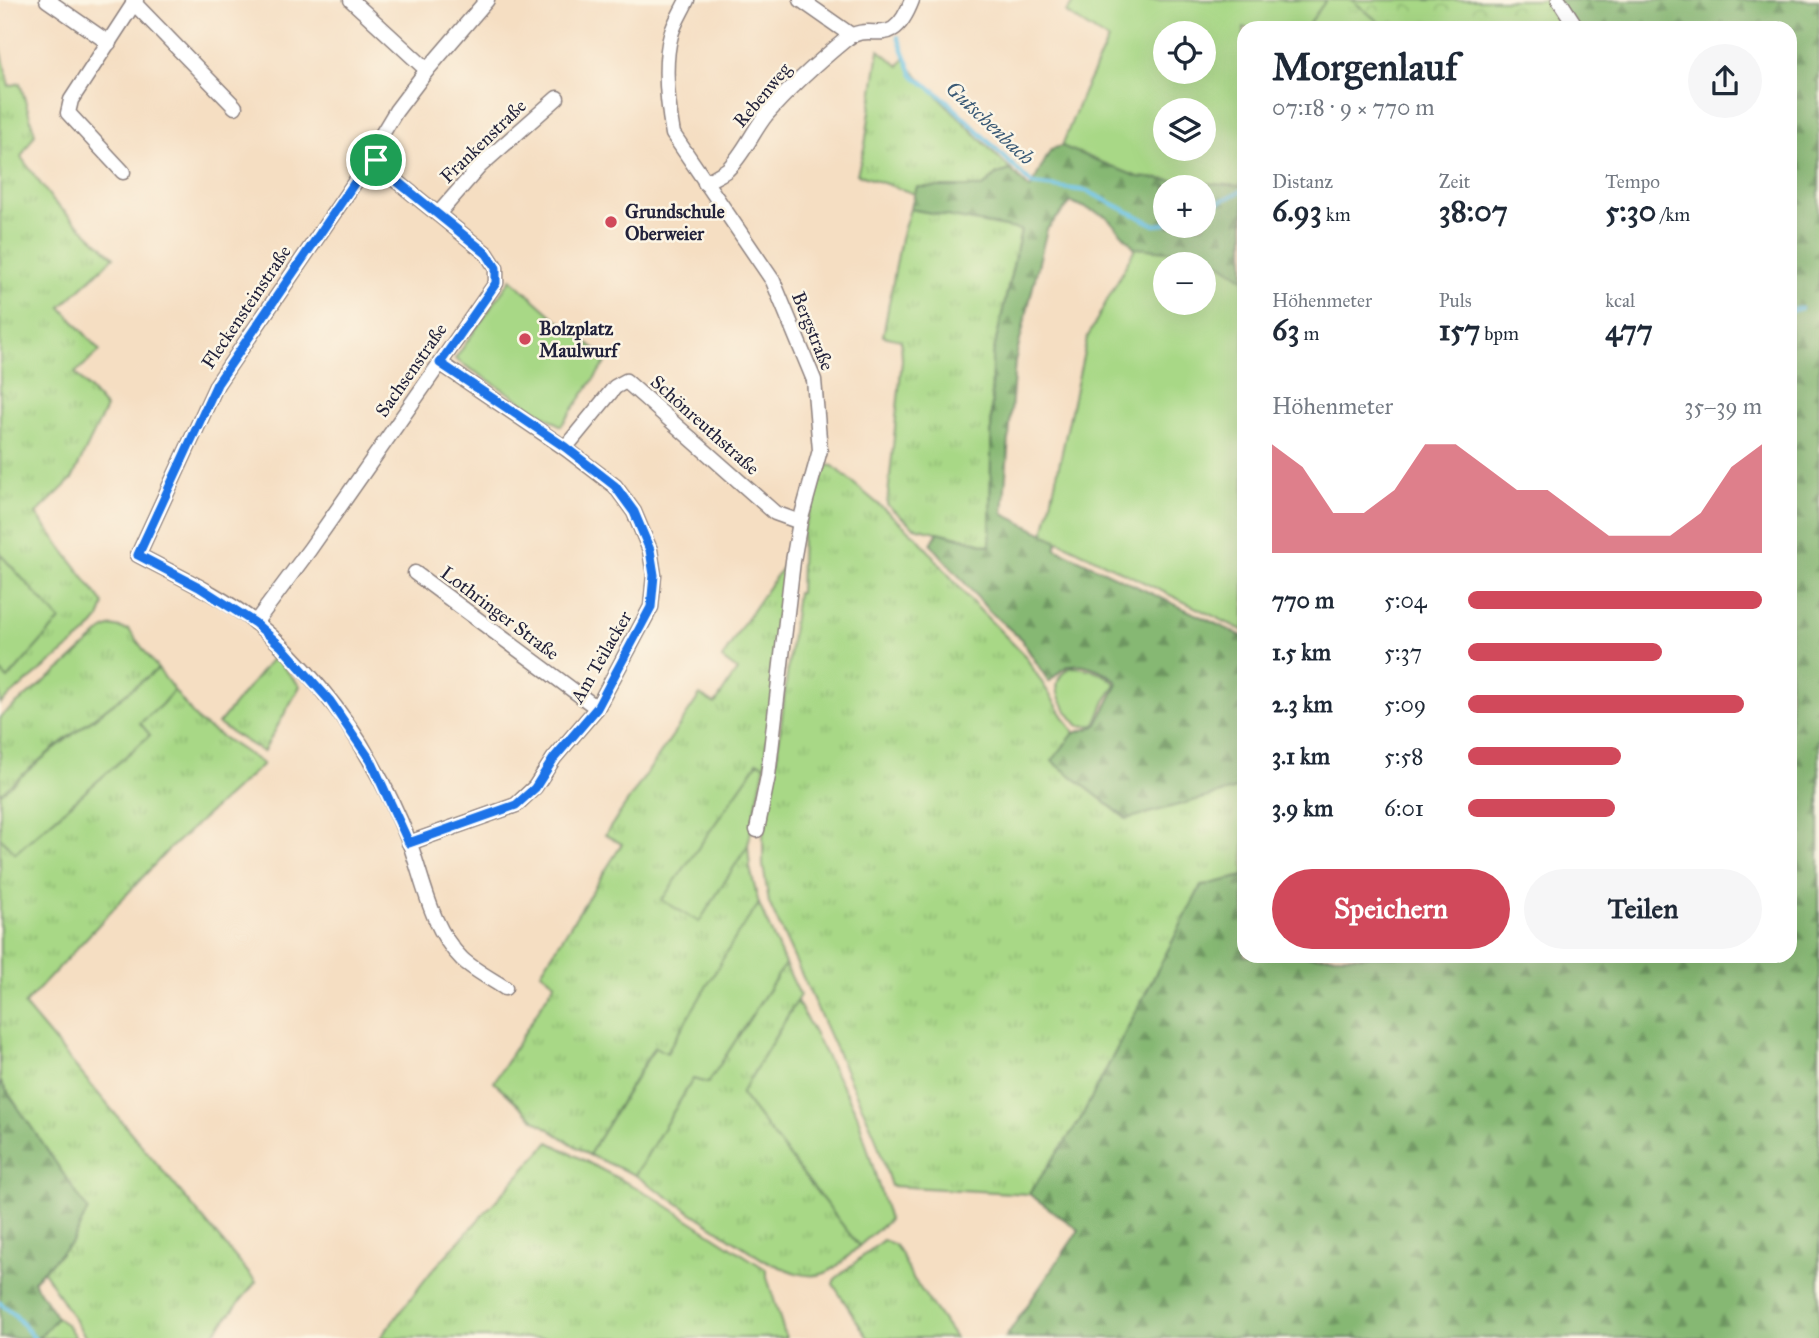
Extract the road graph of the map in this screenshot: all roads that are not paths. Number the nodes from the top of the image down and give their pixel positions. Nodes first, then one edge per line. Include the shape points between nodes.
1 (47, 0) edge
2 (351, 0) edge
3 (486, 0) edge
4 (687, 0) edge
5 (802, 0) edge
6 (912, 0) edge
7 (1559, 0) edge
8 (134, 1) edge
9 (1572, 21) edge
10 (851, 35) junction
11 (108, 43) junction
12 (427, 70) junction
13 (557, 98) dead end
14 (235, 107) dead end
15 (376, 160) junction
16 (123, 172) dead end
17 (705, 183) junction
18 (438, 214) junction
19 (440, 363) junction
20 (565, 447) junction
21 (800, 522) junction
22 (415, 573) dead end
23 (255, 623) junction
24 (597, 708) junction
25 (757, 830) dead end
26 (409, 843) junction
27 (506, 988) dead end

1 - 11 street
2 - 12 street
3 - 12 street, Fleckensteinstraße
4 - 17 street, Bergstraße via 671,34 669,108 673,134
5 - 10 street
6 - 10 street via 898,27
7 - 9 street
8 - 11 street
8 - 14 street
10 - 17 street, Rebenweg via 802,76 764,118 729,169
11 - 16 street via 71,100 68,113
12 - 15 street, Fleckensteinstraße via 375,146
13 - 18 street, Frankenstraße via 480,166
15 - 18 street, Sachsenstraße
15 - 23 street, Fleckensteinstraße via 364,169 217,384 138,555
17 - 21 street, Bergstraße via 773,281 814,380 820,450
18 - 19 street, Sachsenstraße via 487,254 496,268 496,283
19 - 20 street, Am Teilacker
19 - 23 street, Sachsenstraße
20 - 21 street, Schönreuthstraße via 615,387 626,381 775,513
20 - 24 street, Am Teilacker via 615,486 634,512 650,550 654,575 651,607
21 - 25 street, Bergstraße
22 - 24 street, Lothringer Straße
23 - 26 street via 330,701 371,761
24 - 26 street, Am Teilacker via 535,788 516,805
26 - 27 street via 429,904 452,947 463,960

